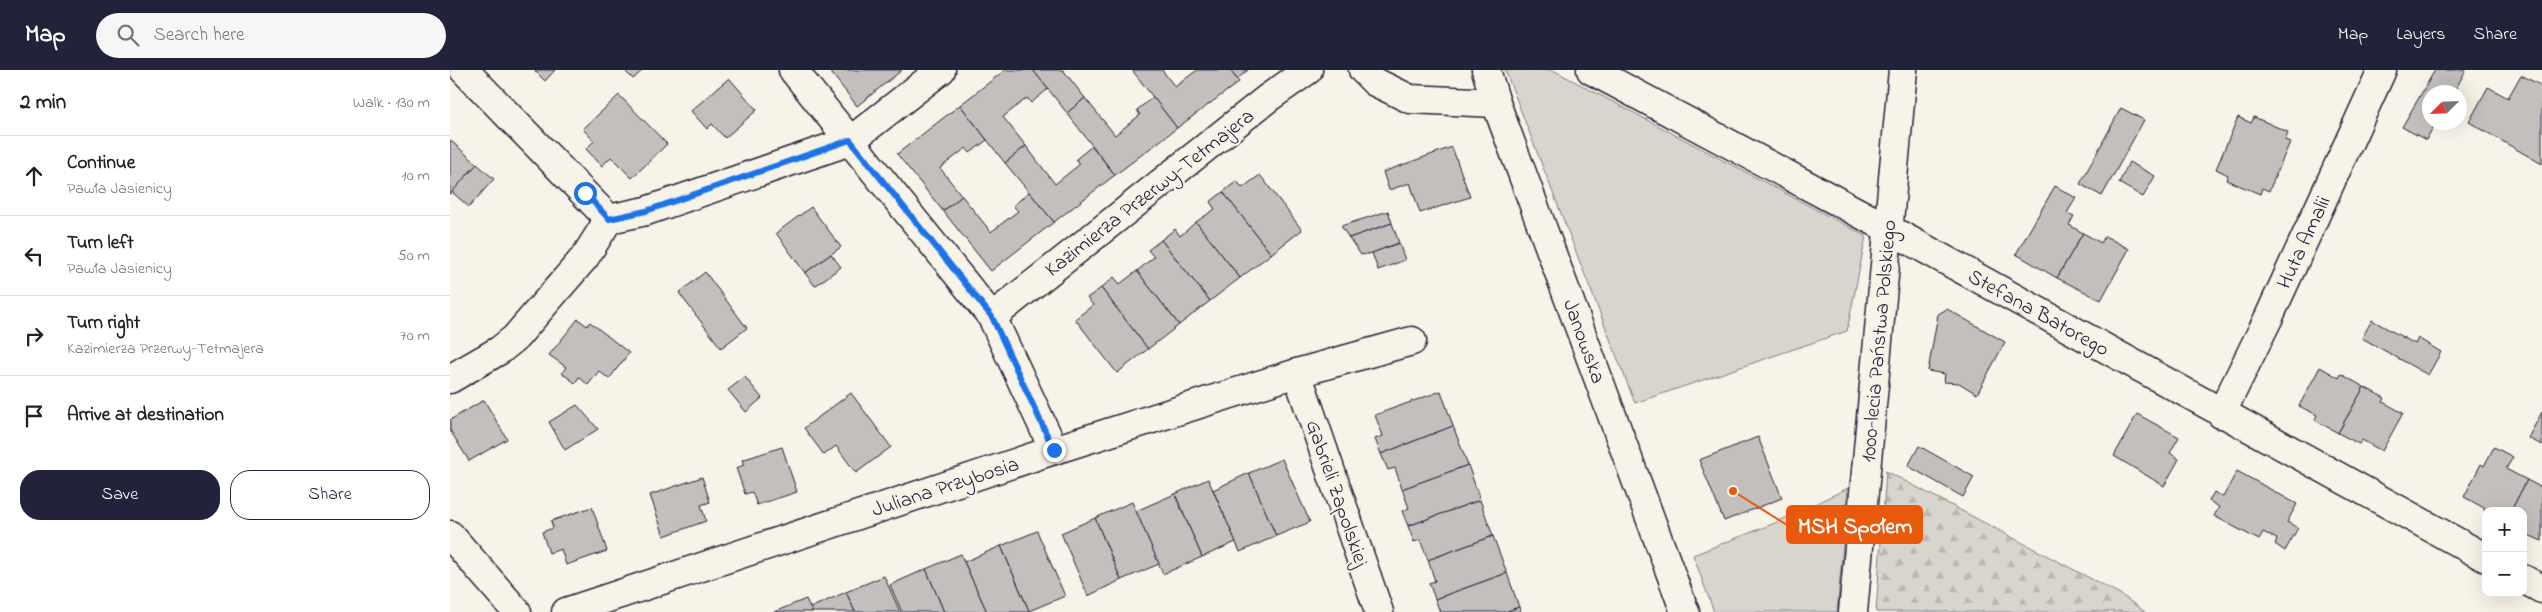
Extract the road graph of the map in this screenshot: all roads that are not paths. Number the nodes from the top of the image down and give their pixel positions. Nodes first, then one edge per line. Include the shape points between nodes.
1 (464, 70) edge
2 (793, 70) edge
3 (941, 70) edge
4 (1308, 70) edge
5 (1363, 70) edge
6 (1486, 70) edge
7 (1591, 70) edge
8 (1903, 70) edge
9 (2382, 70) edge
10 (1496, 103) junction
11 (850, 140) junction
12 (609, 219) junction
13 (1889, 228) junction
14 (992, 317) junction
15 (1412, 341) dead end
16 (1297, 373) junction
17 (450, 378) edge
18 (2221, 414) junction
19 (1054, 450) junction
20 (450, 535) edge
21 (2482, 556) edge
22 (2527, 580) edge
23 (2542, 589) edge
24 (517, 612) edge
25 (566, 612) edge
26 (1379, 612) edge
27 (1685, 612) edge
28 (1853, 612) edge

1 - 12 street
2 - 11 street
3 - 11 street
4 - 14 street, Kazimierza Przerwy-Tetmajera via 1260,104
5 - 10 street via 1375,82 1410,99
6 - 10 street, Janowska
7 - 13 street, Stefana Batorego
8 - 13 street, 1000-lecia Państwa Polskiego
9 - 18 street, Huta Amalii
10 - 27 street, Janowska
11 - 12 street via 646,211
11 - 14 street
12 - 17 street via 585,257 514,338 500,350
13 - 18 street, Stefana Batorego
13 - 28 street, 1000-lecia Państwa Polskiego
14 - 19 street
15 - 16 street, Juliana Przybosia
16 - 19 street, Juliana Przybosia
16 - 26 street, Gabrieli Zapolskiej
18 - 21 street, Stefana Batorego
19 - 25 street, Juliana Przybosia
20 - 24 street
22 - 23 street

